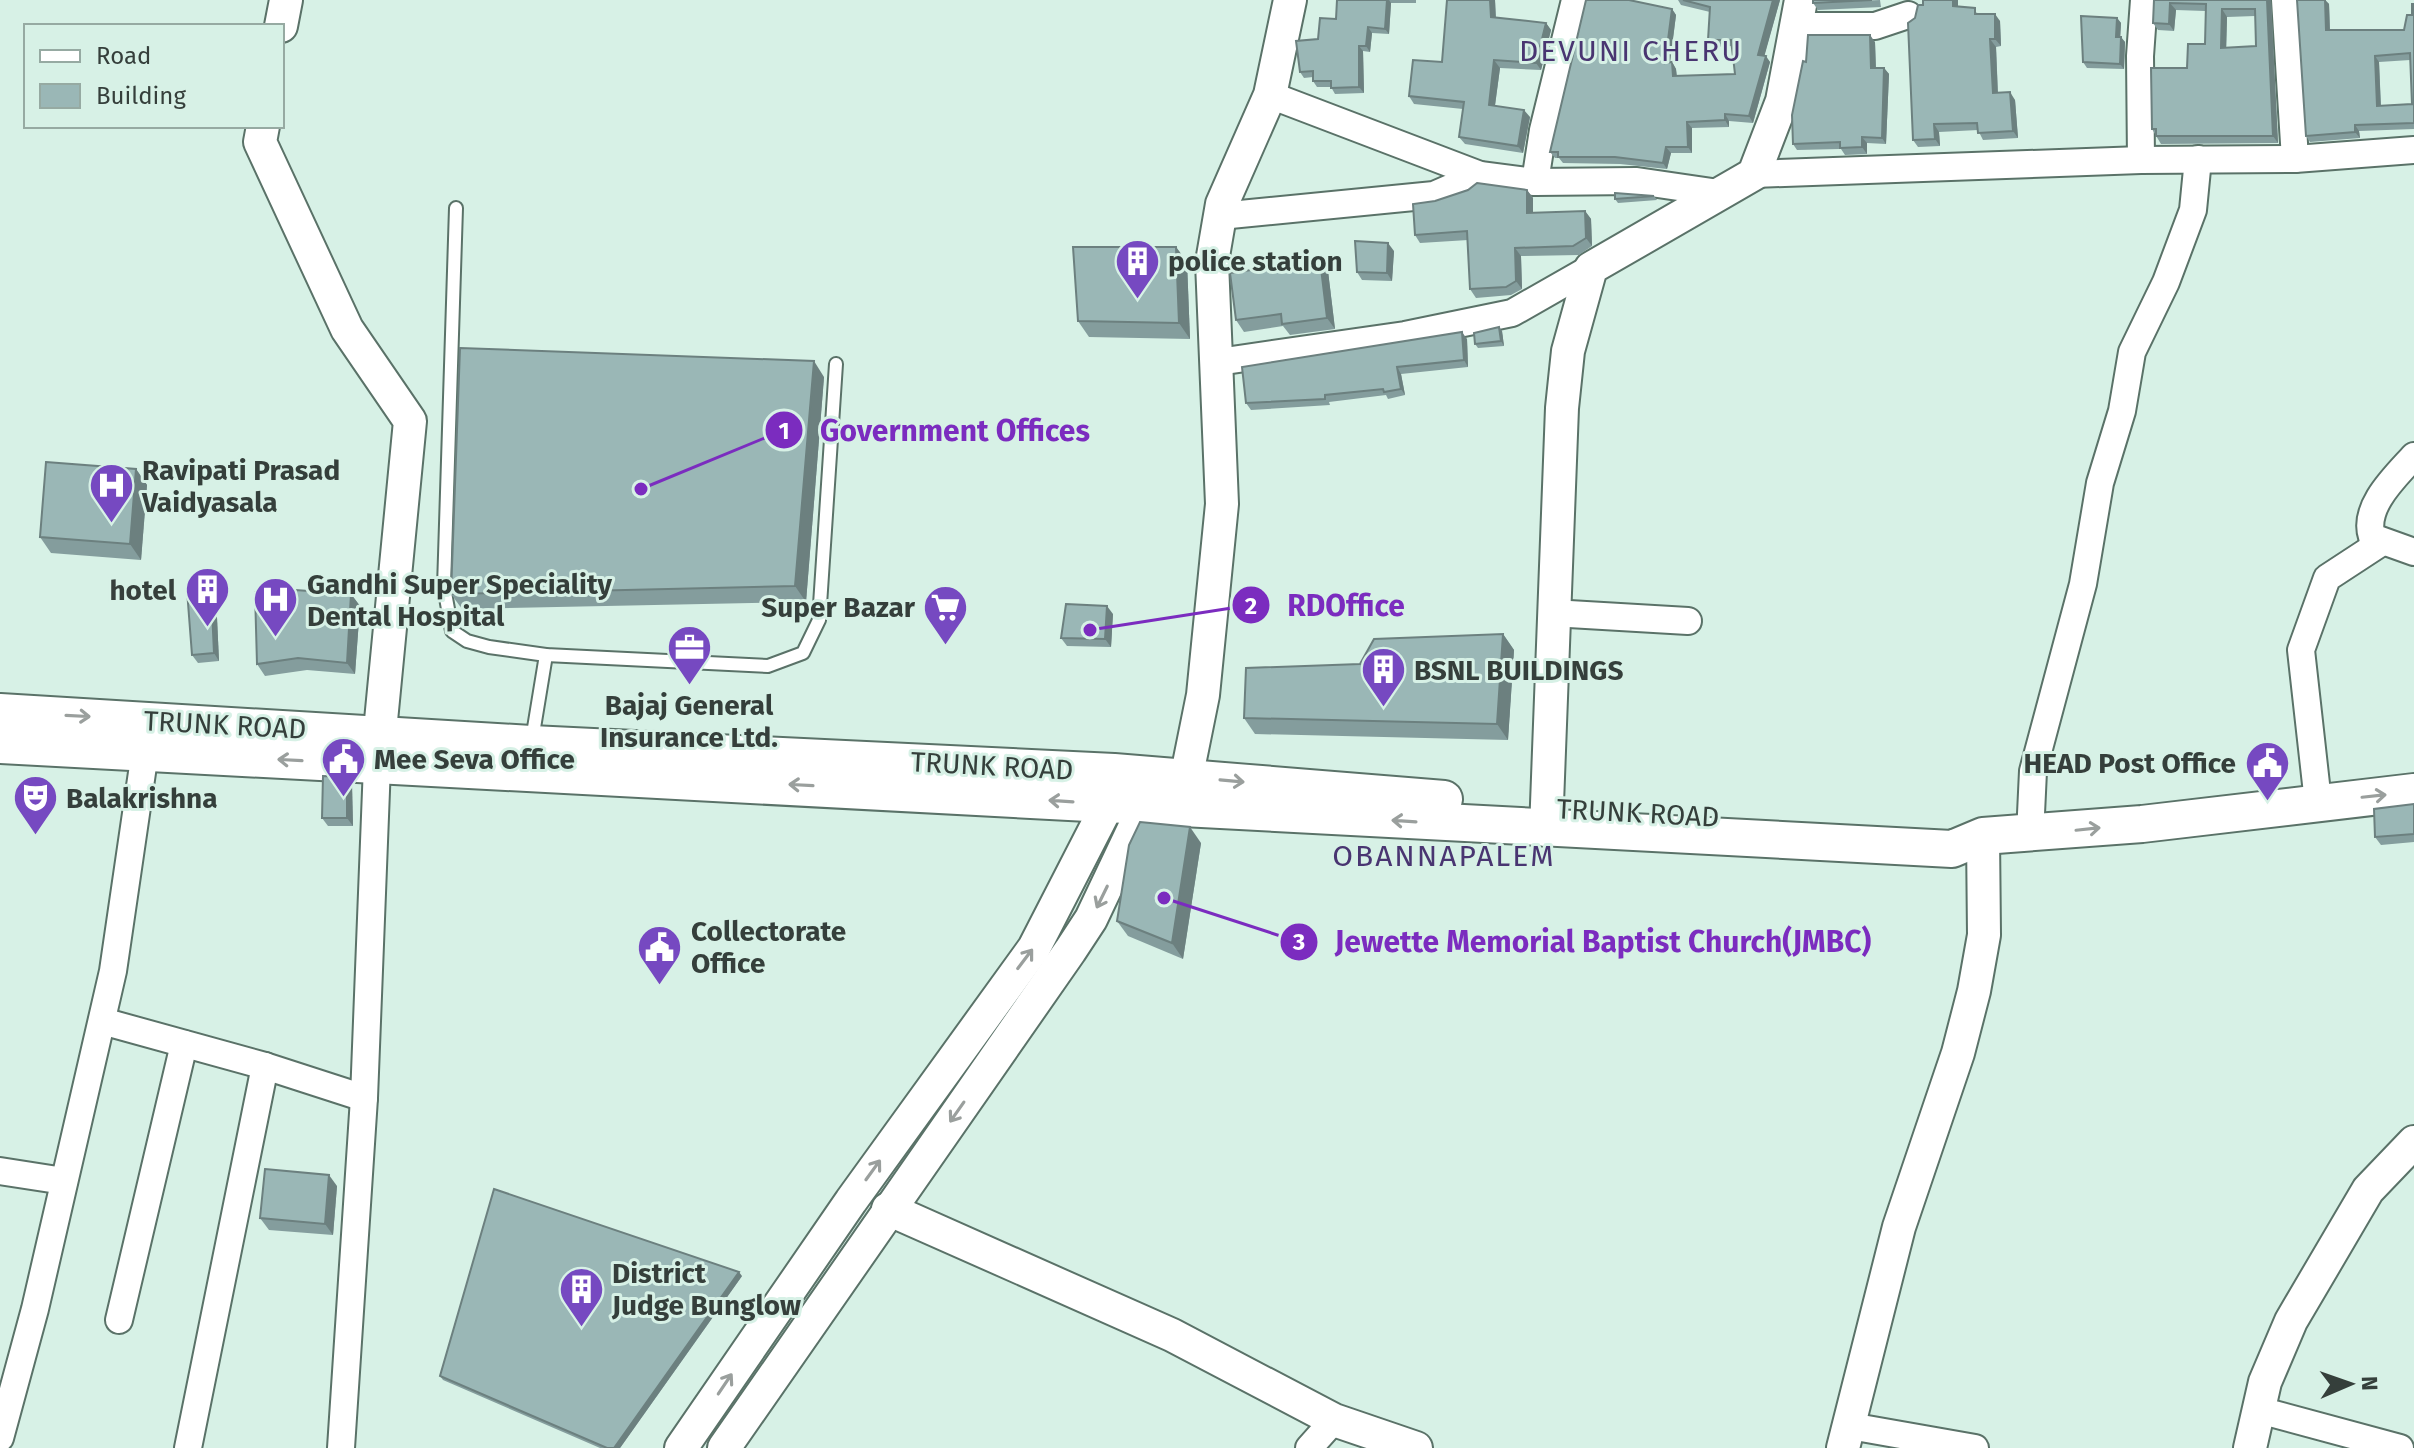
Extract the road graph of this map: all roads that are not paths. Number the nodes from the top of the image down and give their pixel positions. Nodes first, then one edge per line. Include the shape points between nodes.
1 (286, 0) edge
2 (1290, 0) edge
3 (1575, 0) edge
4 (2144, 0) edge
5 (2285, 0) edge
6 (1798, 13) edge
7 (1908, 15) dead end
8 (281, 24) edge
9 (1270, 95) junction
10 (263, 128) edge
11 (2414, 150) edge
12 (2198, 159) junction
13 (2295, 159) junction
14 (2141, 160) junction
15 (1754, 174) junction
16 (1480, 175) junction
17 (1535, 182) junction
18 (1719, 193) junction
19 (456, 208) dead end
20 (1220, 216) junction
21 (1591, 268) junction
22 (1218, 362) junction
23 (836, 364) dead end
24 (2414, 456) edge
25 (2382, 542) junction
26 (2414, 552) edge
27 (1552, 613) junction
28 (1688, 621) dead end
29 (546, 655) junction
30 (0, 712) edge
31 (531, 744) junction
32 (0, 745) edge
33 (378, 749) junction
34 (145, 752) junction
35 (1111, 788) junction
36 (1168, 791) junction
37 (2414, 792) edge
38 (2318, 802) junction
39 (1546, 819) junction
40 (2030, 835) junction
41 (1983, 836) junction
42 (102, 1021) junction
43 (184, 1044) junction
44 (265, 1066) junction
45 (364, 1098) junction
46 (2414, 1142) edge
47 (0, 1171) edge
48 (64, 1181) junction
49 (888, 1209) junction
50 (119, 1320) dead end
51 (2259, 1410) junction
52 (1334, 1420) junction
53 (1847, 1437) edge
54 (0, 1438) edge
55 (188, 1448) edge
56 (341, 1448) edge
57 (681, 1448) edge
58 (724, 1448) edge
59 (1309, 1448) edge
60 (1416, 1448) edge
61 (1975, 1448) edge
62 (2250, 1448) edge
63 (2400, 1448) edge

1 - 8 street
2 - 9 street
3 - 17 street
4 - 14 street
5 - 13 street
6 - 7 street via 1875,26
6 - 15 street via 1782,101
9 - 16 street
9 - 20 street
10 - 33 street via 260,142 347,329 410,421
11 - 13 street
12 - 13 street
12 - 14 street
12 - 40 street via 2193,210 2132,352 2122,411 2100,483 2083,584 2033,771
14 - 15 street
15 - 18 street
16 - 17 street
16 - 20 street via 1434,195
17 - 18 street via 1637,181
18 - 21 street
19 - 29 lane via 445,608 452,631 467,641
20 - 22 street via 1212,262
21 - 22 street via 1512,313 1405,335
21 - 27 street via 1566,365
22 - 36 street via 1222,504 1203,695
23 - 29 lane via 819,620 803,653 768,666
24 - 25 street via 2393,479 2370,520 2372,537
25 - 26 street
25 - 38 street via 2327,578 2301,650
27 - 28 street
27 - 39 street
29 - 31 lane
30 -> 33 main road, TRUNK ROAD
31 - 33 main road, TRUNK ROAD
31 - 35 main road, TRUNK ROAD
32 - 34 main road
33 -> 34 main road
35 -> 33 main road
33 - 45 street
34 - 42 street
35 - 36 main road, TRUNK ROAD
57 -> 35 street via 1034,948
36 - 39 main road, TRUNK ROAD
36 -> 49 street via 1091,919
38 -> 37 main road, TRUNK ROAD
40 -> 38 main road, TRUNK ROAD
39 - 41 main road, TRUNK ROAD via 1953,830
40 - 41 main road, TRUNK ROAD
41 - 53 street via 1984,935 1974,991 1899,1227
42 - 43 street
42 - 48 street
43 - 44 street
43 - 50 street
44 - 45 street
44 - 55 street
45 - 56 street
46 - 51 street via 2368,1190 2291,1321
47 - 48 street
48 - 54 street
49 - 52 street via 1172,1335
49 - 58 street
51 - 62 street
51 - 63 street
52 - 59 street
52 - 60 street
53 - 61 street

